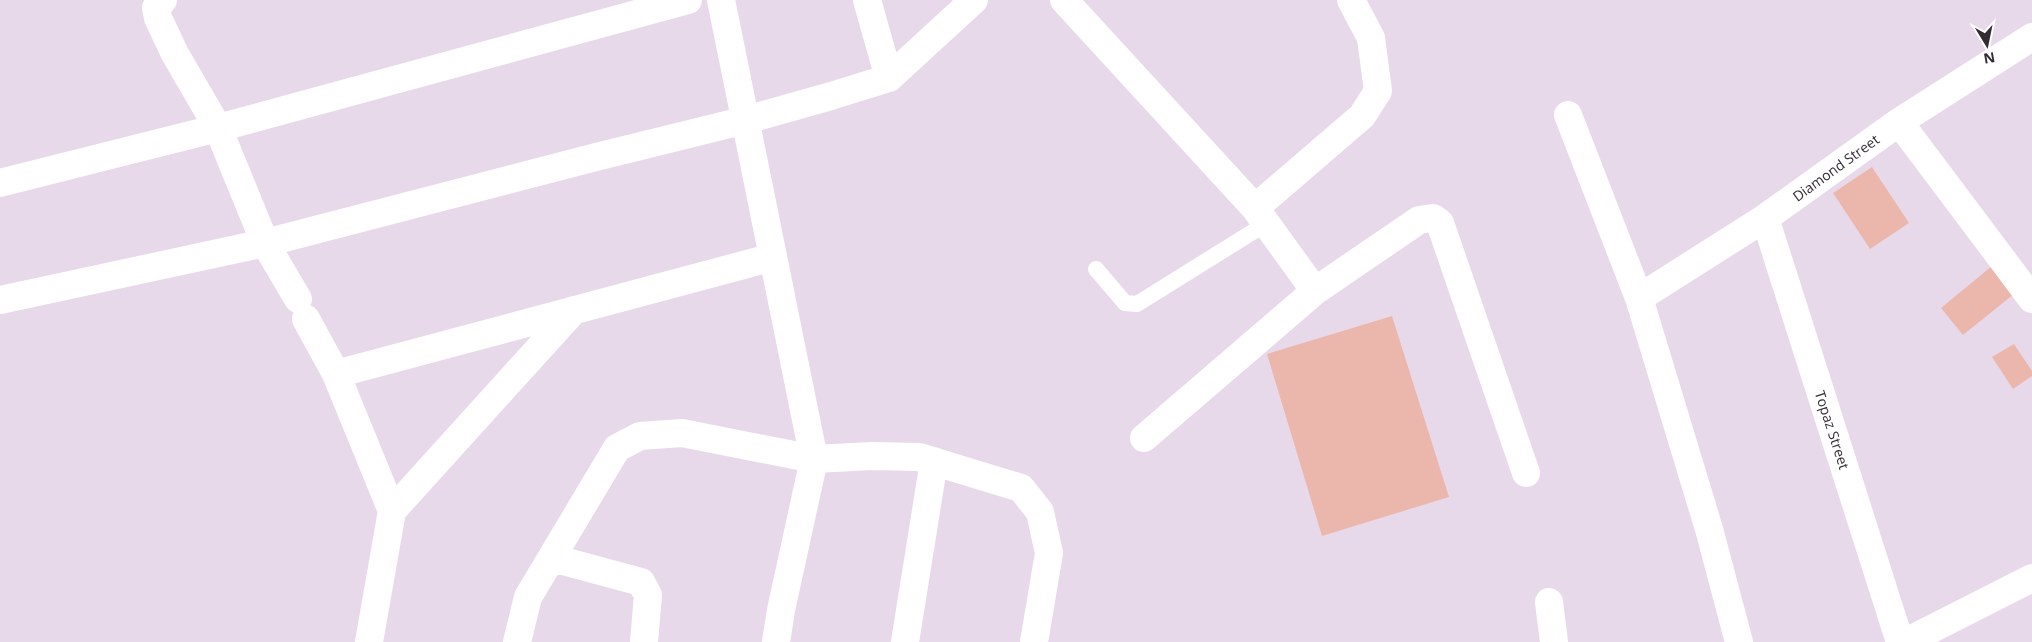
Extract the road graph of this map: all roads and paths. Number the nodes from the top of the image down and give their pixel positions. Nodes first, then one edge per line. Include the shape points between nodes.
1 (164, 0) edge
2 (688, 0) edge
3 (721, 0) edge
4 (867, 0) edge
5 (974, 0) edge
6 (1064, 0) edge
7 (1351, 0) edge
8 (2030, 41) edge
9 (889, 78) junction
10 (1568, 115) dead end
11 (746, 120) junction
12 (1899, 122) junction
13 (218, 128) junction
14 (0, 183) edge
15 (1261, 215) junction
16 (1765, 218) junction
17 (265, 243) junction
18 (773, 257) junction
19 (1096, 270) dead end
20 (1314, 291) junction
21 (1639, 298) junction
22 (2032, 298) edge
23 (0, 300) edge
24 (574, 310) junction
25 (336, 374) junction
26 (1144, 438) dead end
27 (814, 460) junction
28 (934, 461) junction
29 (1526, 473) dead end
30 (392, 511) junction
31 (552, 558) junction
32 (2032, 578) edge
33 (1549, 602) dead end
34 (370, 642) edge
35 (517, 642) edge
36 (644, 642) edge
37 (776, 642) edge
38 (905, 642) edge
39 (1034, 642) edge
40 (1554, 642) edge
41 (1739, 642) edge
42 (1900, 642) edge
43 (1906, 642) edge

1 - 13 street via 156,8 158,18
2 - 13 street
3 - 11 street
4 - 9 street
5 - 9 street
6 - 15 street
7 - 15 street via 1371,38 1378,91 1362,116
8 - 12 street, Diamond Street
9 - 11 street
10 - 21 street
11 - 17 street
11 - 18 street
12 - 16 street, Diamond Street
12 - 22 street
13 - 14 street
13 - 17 street
15 - 19 lane via 1137,304 1125,302
15 - 20 street
16 - 21 street, Diamond Street
16 - 42 street, Topaz Street
17 - 23 street
17 - 25 street
18 - 24 street
18 - 27 street
20 - 26 street
20 - 29 street via 1419,220 1433,218 1440,224
21 - 41 street via 1709,529
24 - 25 street
24 - 30 street
25 - 30 street
27 - 28 street via 872,456 919,457
27 - 31 street via 682,433 640,436 617,448
27 - 37 street
28 - 38 street
28 - 39 street via 1021,488 1040,512 1049,553
30 - 34 street
31 - 35 street via 528,597
31 - 36 street via 641,582 648,595
32 - 43 street
33 - 40 street

